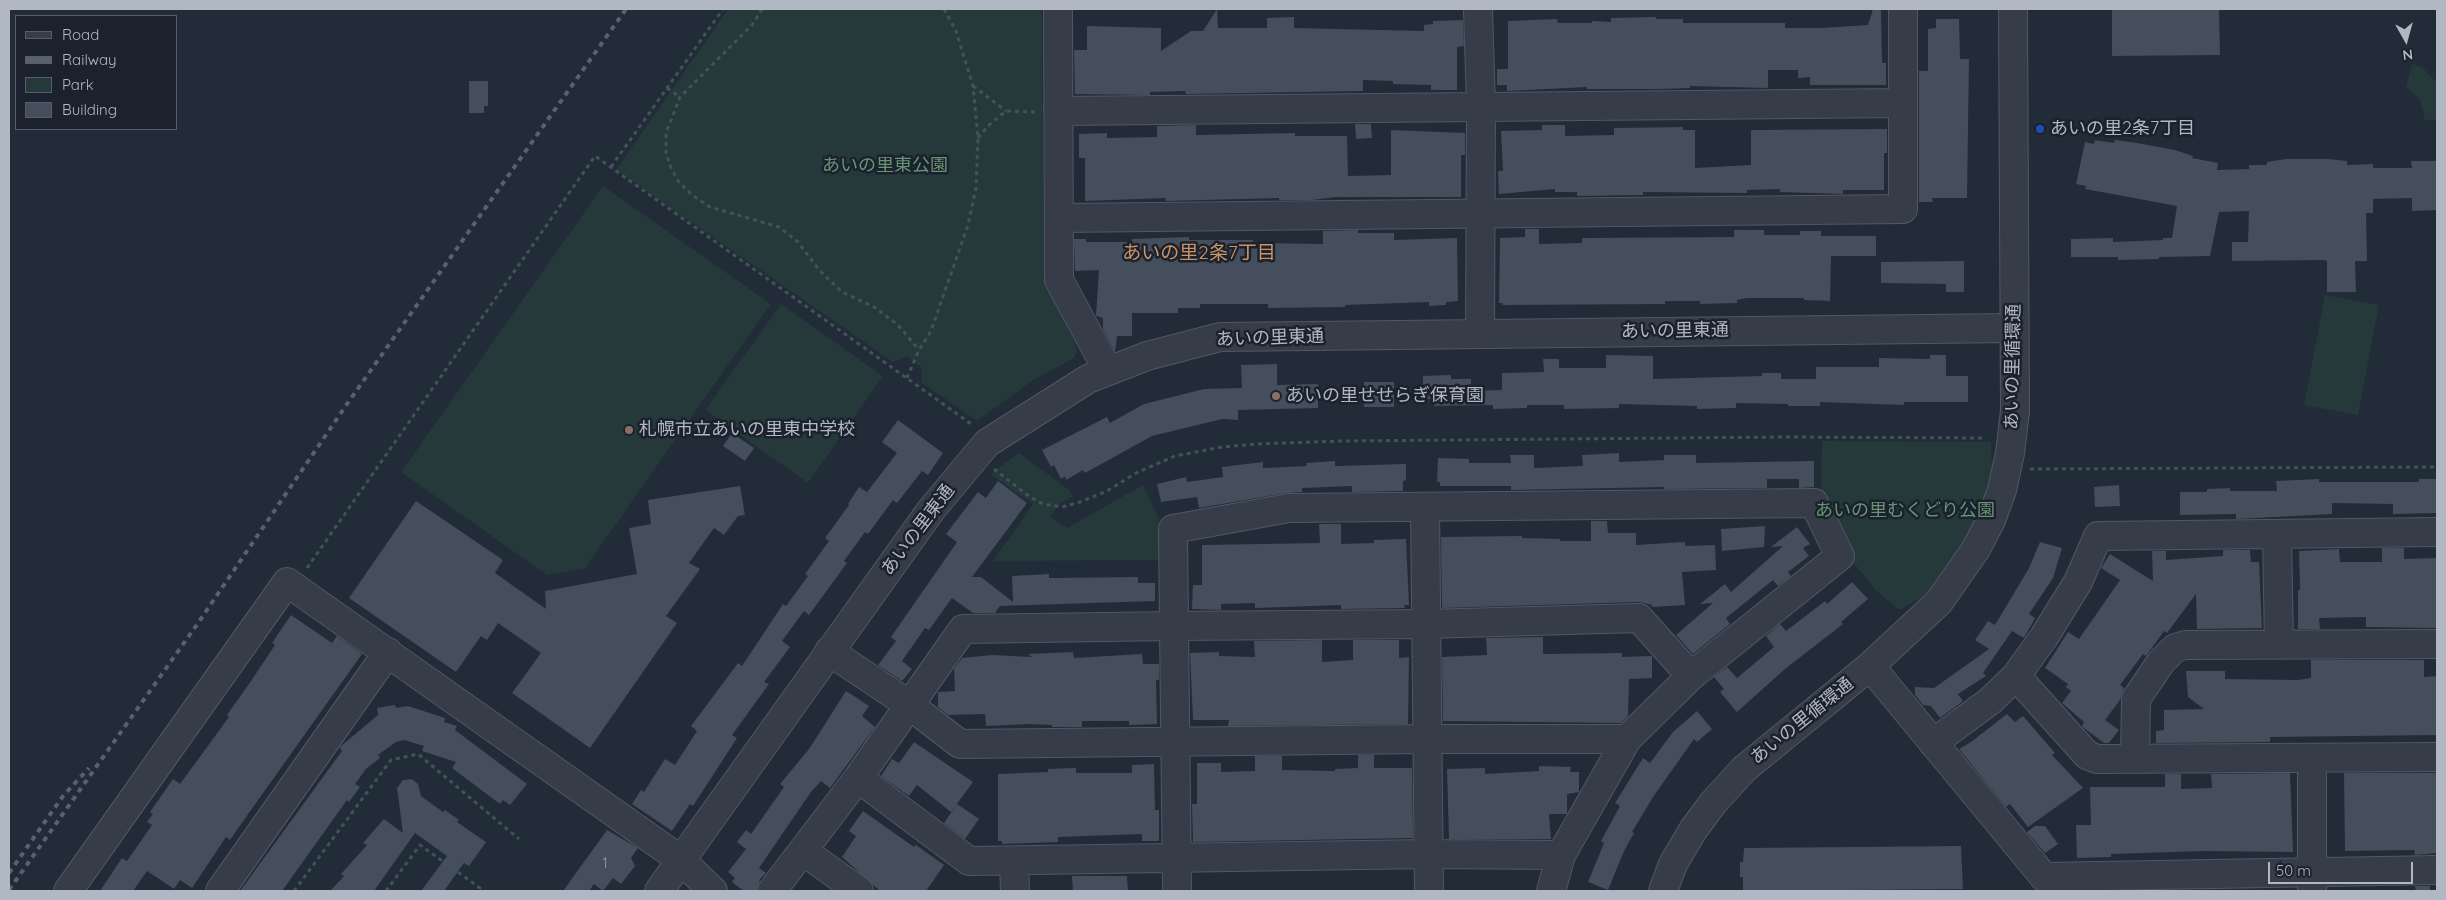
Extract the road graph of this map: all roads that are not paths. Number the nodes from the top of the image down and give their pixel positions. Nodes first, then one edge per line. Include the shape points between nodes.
1 (1058, 9) edge
2 (1478, 9) edge
3 (1903, 9) edge
4 (2013, 9) edge
5 (1903, 103) junction
6 (1480, 107) junction
7 (1051, 111) junction
8 (1481, 214) junction
9 (1059, 218) junction
10 (2014, 328) junction
11 (1480, 333) junction
12 (1108, 371) junction
13 (1425, 509) junction
14 (2437, 532) edge
15 (2277, 534) junction
16 (1426, 624) junction
17 (1174, 626) junction
18 (2437, 644) edge
19 (2279, 645) junction
20 (829, 651) junction
21 (388, 652) junction
22 (1870, 666) junction
23 (1692, 676) junction
24 (2016, 676) junction
25 (908, 704) junction
26 (1428, 739) junction
27 (1627, 740) junction
28 (1175, 742) junction
29 (1934, 743) junction
30 (2437, 757) edge
31 (2312, 758) junction
32 (2135, 759) junction
33 (858, 778) junction
34 (803, 851) junction
35 (1428, 854) junction
36 (1561, 855) junction
37 (1176, 857) junction
38 (681, 860) junction
39 (1014, 861) junction
40 (2437, 870) edge
41 (2312, 881) edge
42 (2044, 884) edge
43 (68, 891) edge
44 (220, 891) edge
45 (659, 891) edge
46 (713, 891) edge
47 (772, 891) edge
48 (859, 891) edge
49 (1014, 891) edge
50 (1177, 891) edge
51 (1429, 891) edge
52 (1551, 891) edge
53 (1663, 891) edge

1 - 7 street
2 - 6 street
3 - 5 street
4 - 10 street, あいの里循環通
5 - 6 street
5 - 8 street via 1903,209
6 - 7 street
6 - 8 street
7 - 9 street
8 - 9 street
8 - 11 street
9 - 12 street via 1059,280
10 - 11 street, あいの里東通
10 - 22 street, あいの里循環通 via 2015,411 2002,490 1991,520 1976,549 1940,602
11 - 12 street, あいの里東通 via 1220,337 1147,356
12 - 20 street, あいの里東通 via 1088,379 987,443 931,510
13 - 16 street
13 - 17 street via 1289,508 1173,529
13 - 23 street via 1814,504 1840,556
14 - 15 street
15 - 19 street
15 - 24 street via 2098,536 2078,582
16 - 17 street
16 - 23 street via 1639,618
16 - 26 street
17 - 25 street via 962,629
17 - 28 street
18 - 19 street
19 - 32 street via 2185,645 2175,648 2161,662 2136,699
20 - 25 street
20 - 38 street, あいの里東通
21 - 38 street
21 - 43 street via 287,582
21 - 44 street
22 - 29 street
22 - 53 street, あいの里循環通 via 1744,769 1693,830 1673,864
23 - 27 street
24 - 29 street via 1990,701
24 - 32 street via 2087,755 2097,759
25 - 28 street via 960,744
25 - 33 street
26 - 27 street
26 - 28 street
26 - 35 street
27 - 36 street
28 - 37 street
29 - 42 street
30 - 31 street
31 - 32 street
31 - 41 street
33 - 34 street
33 - 39 street via 968,861
34 - 47 street
34 - 48 street
35 - 36 street
35 - 37 street
35 - 51 street
36 - 52 street
37 - 39 street
37 - 50 street
38 - 45 street, あいの里東通
38 - 46 street
39 - 49 street
40 - 41 street
41 - 42 street

